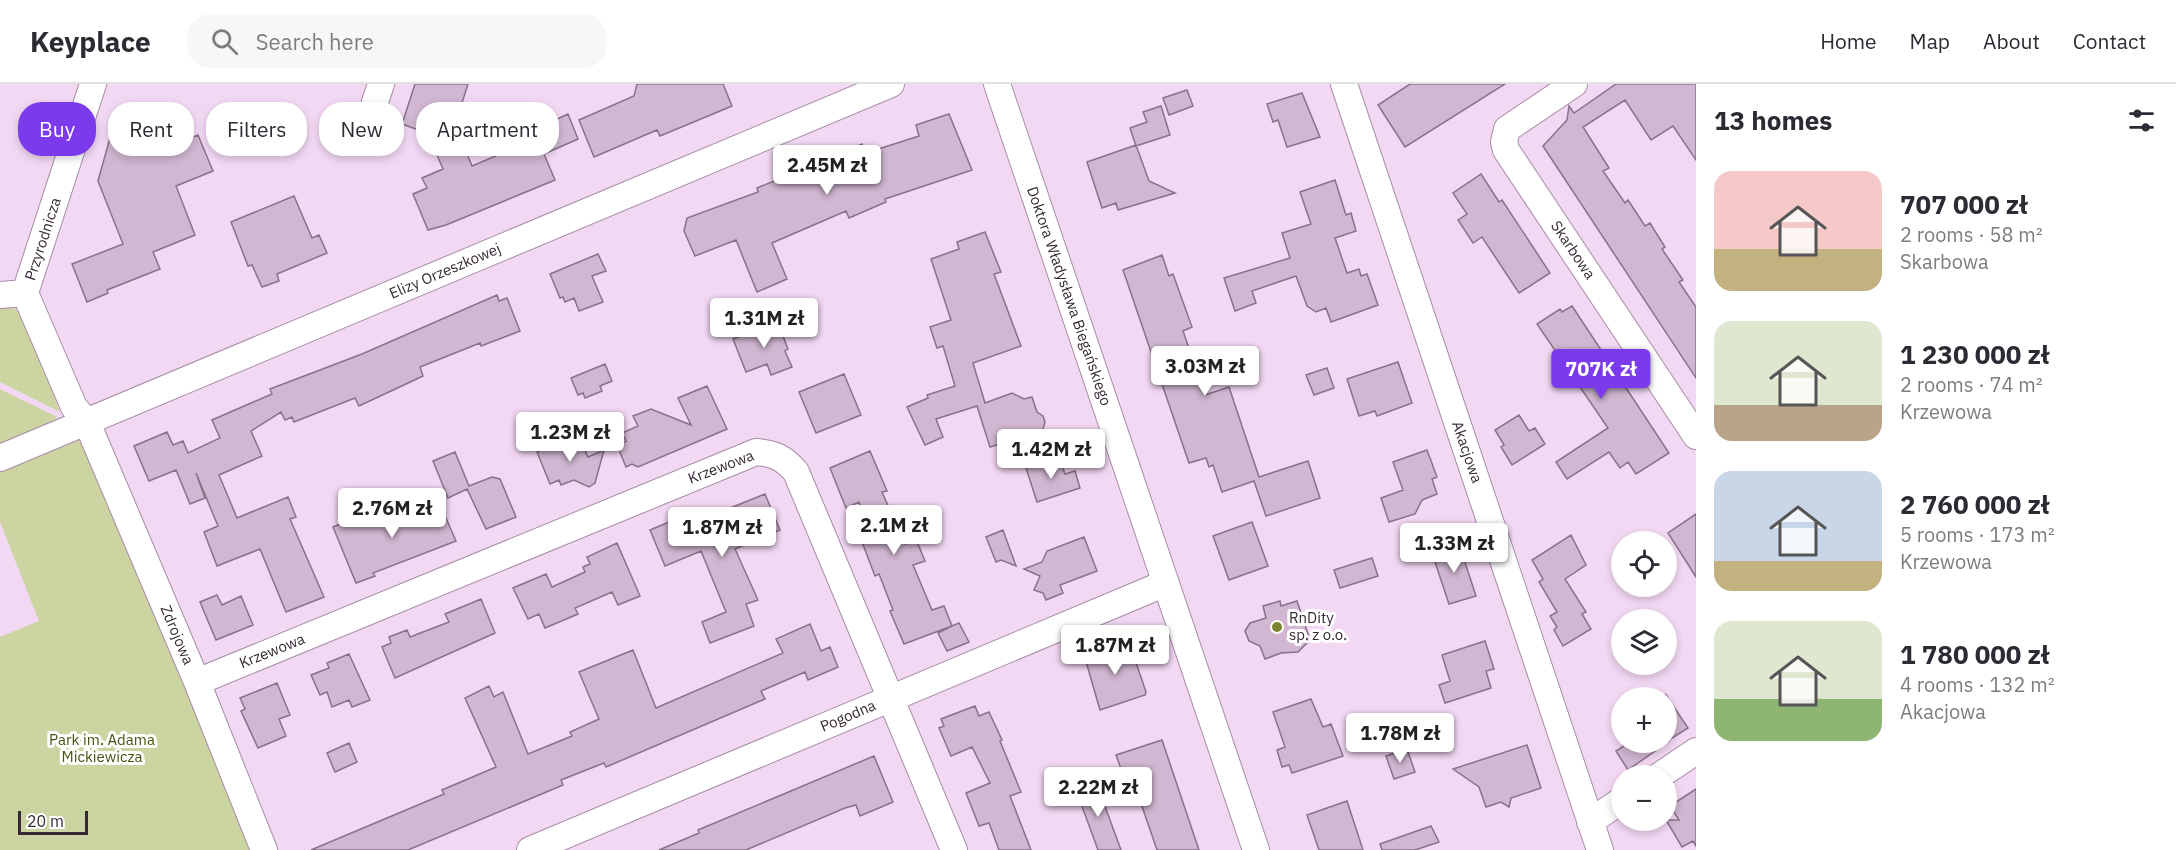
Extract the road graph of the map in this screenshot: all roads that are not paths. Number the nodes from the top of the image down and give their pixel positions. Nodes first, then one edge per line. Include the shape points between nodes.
1 (93, 84) edge
2 (891, 84) edge
3 (997, 84) edge
4 (1344, 84) edge
5 (1574, 84) edge
6 (26, 293) junction
7 (0, 295) edge
8 (86, 421) junction
9 (1696, 436) edge
10 (0, 458) edge
11 (1167, 583) junction
12 (197, 682) junction
13 (890, 698) junction
14 (1696, 751) edge
15 (1675, 765) edge
16 (1611, 808) edge
17 (1590, 822) junction
18 (264, 850) edge
19 (530, 850) edge
20 (954, 850) edge
21 (1256, 850) edge
22 (1600, 850) edge

1 - 6 street, Przyrodnicza
2 - 8 street, Elizy Orzeszkowej
3 - 11 street, Doktora Władysława Biegańskiego
4 - 17 street, Akacjowa
5 - 9 street, Skarbowa via 1507,129 1506,150
6 - 7 street
6 - 8 street, Przyrodnicza via 74,407
8 - 10 street, Elizy Orzeszkowej
8 - 12 street, Zdrojowa
11 - 13 street, Pogodna
11 - 21 street, Doktora Władysława Biegańskiego
12 - 13 street, Krzewowa via 756,452 772,453 796,472
12 - 18 street, Zdrojowa
13 - 19 street, Pogodna
13 - 20 street, Krzewowa
14 - 15 street
16 - 17 street
17 - 22 street, Akacjowa

